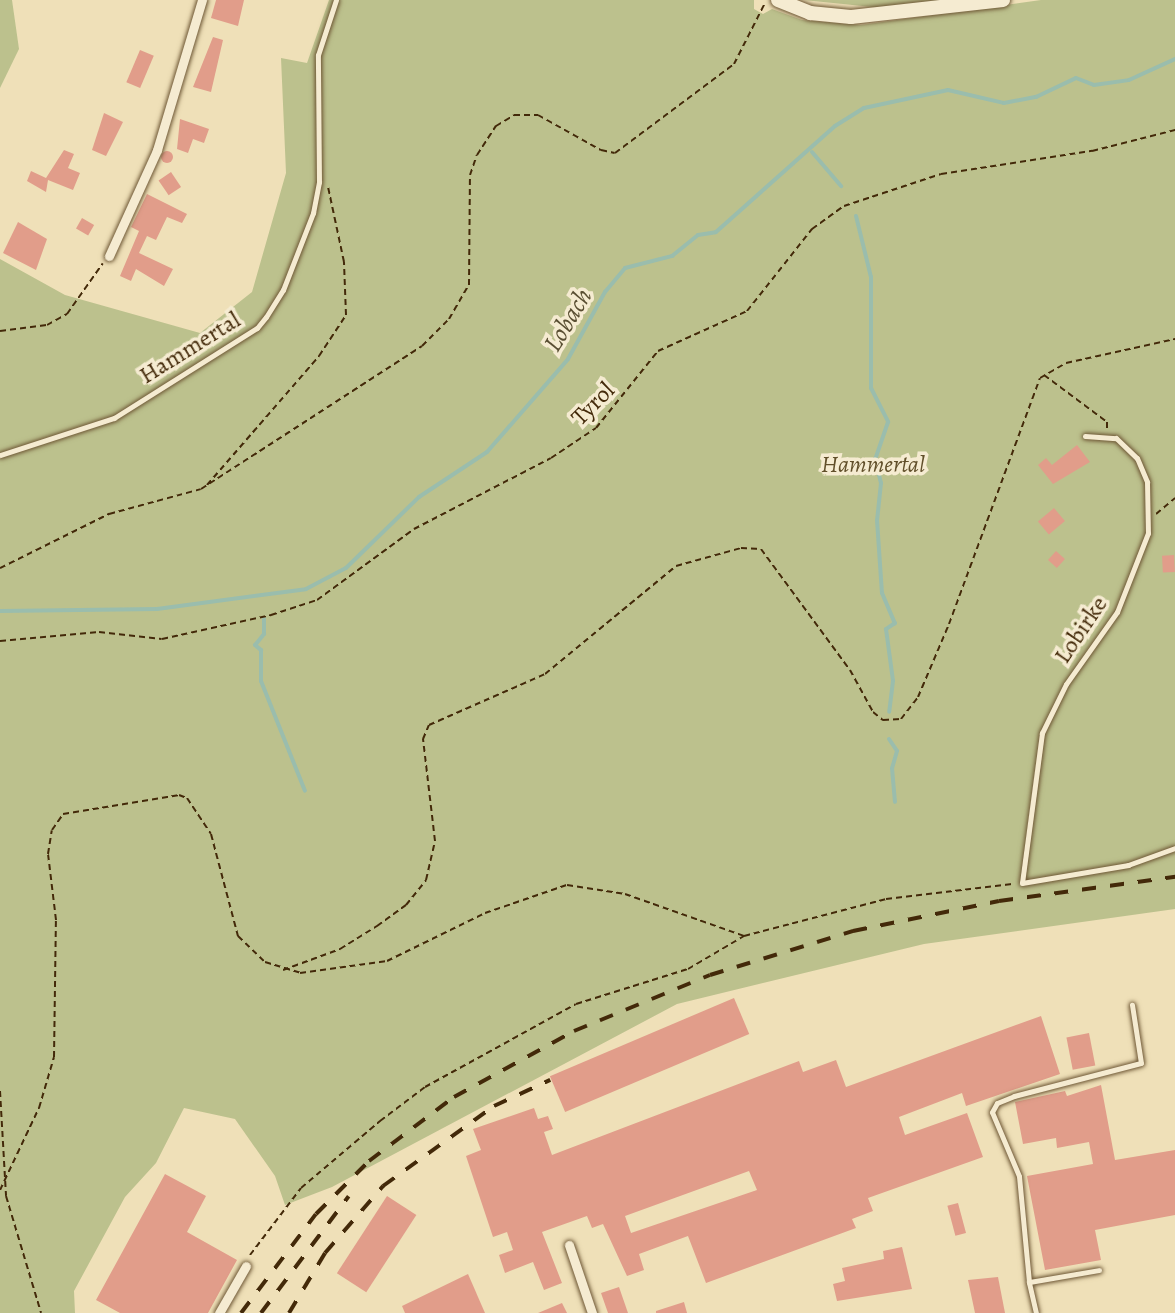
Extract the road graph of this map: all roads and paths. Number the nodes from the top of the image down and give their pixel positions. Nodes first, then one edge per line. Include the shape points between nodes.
1 (202, 0) edge
2 (336, 0) edge
3 (767, 0) edge
4 (778, 0) edge
5 (1003, 0) edge
6 (1175, 130) edge
7 (326, 177) dead end
8 (109, 256) joint
9 (0, 331) edge
10 (1175, 339) edge
11 (1043, 375) junction
12 (1107, 434) junction
13 (1085, 436) dead end
14 (0, 455) edge
15 (207, 486) junction
16 (1175, 498) edge
17 (1148, 523) junction
18 (0, 568) edge
19 (0, 641) edge
20 (1175, 848) edge
21 (1022, 883) junction
22 (744, 936) junction
23 (283, 970) junction
24 (1132, 1005) dead end
25 (0, 1091) edge
26 (4, 1182) junction
27 (0, 1190) edge
28 (569, 1245) dead end
29 (248, 1261) joint
30 (1099, 1270) dead end
31 (1029, 1282) junction
32 (41, 1313) edge
33 (219, 1313) edge
34 (592, 1313) edge
35 (1036, 1313) edge

1 - 8 street via 157,150
2 - 14 lane, Hammertal via 318,55 319,182 313,213 283,290 266,317 257,328 114,418
3 - 15 path via 734,64 615,153 538,115 514,115 496,126 470,175 469,285 449,319 384,374
4 - 5 main road via 810,13 851,17
6 - 19 path, Tyrol via 1092,151 941,174 844,206 812,229 747,311 658,351 596,428 551,458 414,529 317,600 162,639 99,632
7 - 15 path via 344,262 346,315 319,356
8 - 9 path via 67,314 47,325
10 - 11 path via 1066,363
11 - 12 path via 1107,422
11 - 23 path via 949,624 907,715 890,721 873,712 850,670 761,549 741,548 676,566 545,674 429,725 423,739 435,841 426,880 406,905 377,926 340,949
12 - 13 lane
12 - 17 lane, Lobirke via 1129,447 1143,468
15 - 18 path via 109,514
16 - 17 path via 1161,504
17 - 21 lane, Lobirke via 1121,604 1066,684 1042,733
20 - 21 lane via 1128,865
21 - 22 path via 886,899
22 - 23 path via 625,894 567,885 485,913 387,961 312,974
22 - 29 path via 688,969 576,1004 425,1087 301,1188
23 - 26 path via 259,958 238,936 205,820 187,798 63,814 52,830 48,854 56,920 54,1057 39,1108
24 - 31 lane via 1141,1063 1014,1096 997,1103 992,1112 1019,1176
25 - 26 path
26 - 27 path
26 - 32 path via 16,1240
28 - 34 street
29 - 33 street
30 - 31 lane
31 - 35 lane

